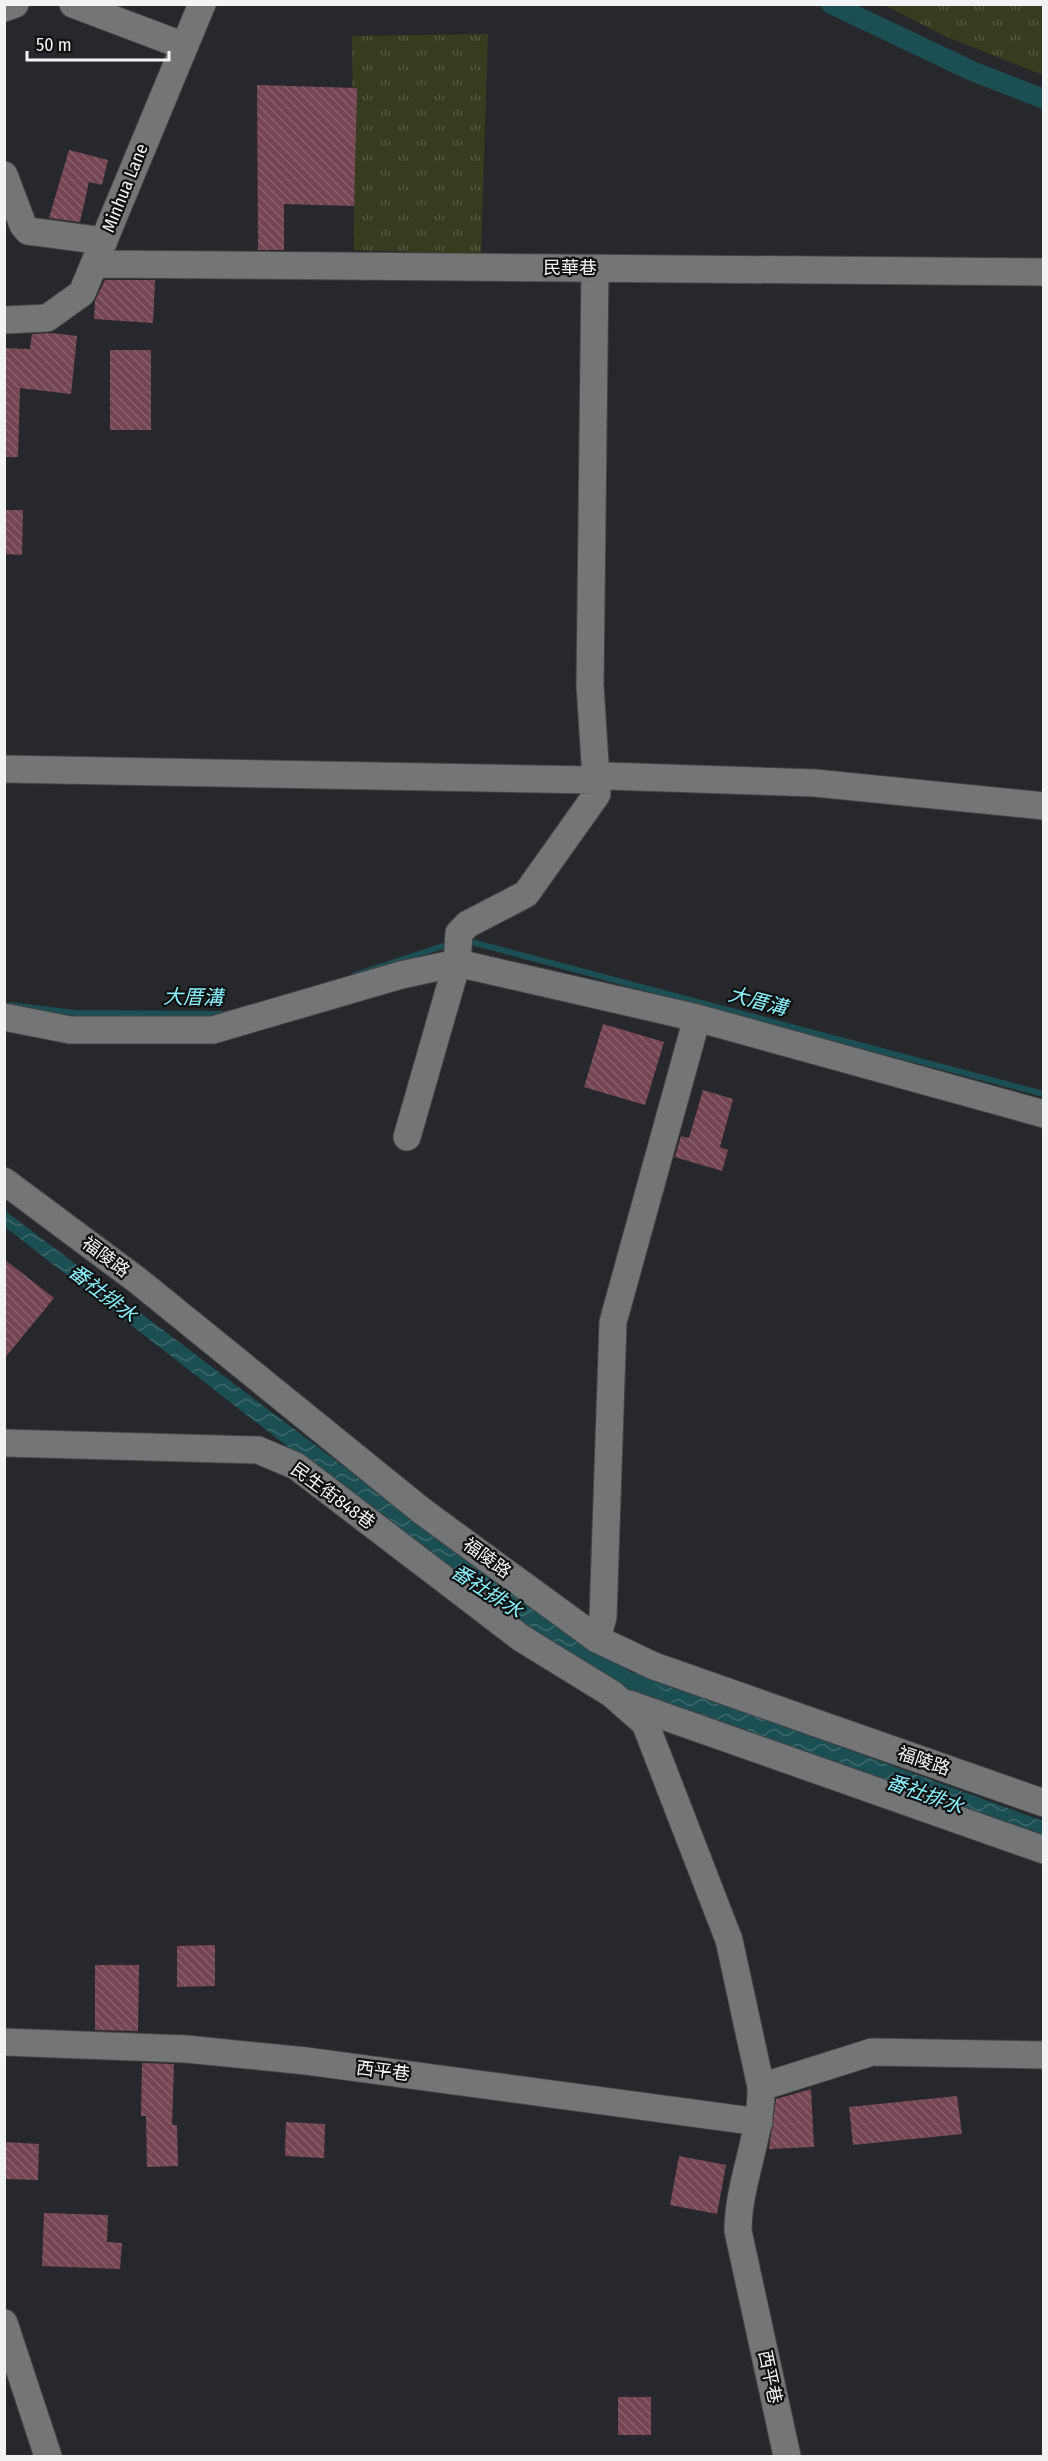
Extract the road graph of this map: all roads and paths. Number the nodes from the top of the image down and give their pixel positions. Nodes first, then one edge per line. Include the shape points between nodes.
1 (15, 4) edge
2 (73, 4) edge
3 (202, 4) edge
4 (4, 8) edge
5 (184, 46) junction
6 (4, 175) edge
7 (100, 252) junction
8 (595, 268) junction
9 (1044, 272) edge
10 (4, 320) edge
11 (4, 769) edge
12 (594, 780) junction
13 (1044, 806) edge
14 (457, 963) junction
15 (4, 1017) edge
16 (697, 1018) junction
17 (1044, 1113) edge
18 (407, 1137) dead end
19 (4, 1181) edge
20 (4, 1443) edge
21 (597, 1639) junction
22 (628, 1655) junction
23 (615, 1697) junction
24 (1044, 1803) edge
25 (1044, 1850) edge
26 (4, 2042) edge
27 (1044, 2055) edge
28 (761, 2086) junction
29 (759, 2122) junction
30 (4, 2323) edge
31 (48, 2457) edge
32 (787, 2457) edge

1 - 4 street
2 - 5 street
3 - 5 street, Minhua Lane
5 - 7 street, Minhua Lane
6 - 7 street, 民華巷 via 28,231
7 - 8 street, 民華巷
7 - 10 street, Minhua Lane via 82,293 47,318
8 - 9 street, 民華巷
8 - 12 street via 590,674
11 - 12 street
12 - 13 street via 606,776 815,783
12 - 14 street via 597,794 526,894 468,924 459,933
14 - 15 street via 401,975 213,1030 70,1030
14 - 16 street
14 - 18 street
16 - 17 street
16 - 21 street via 614,1322 603,1617
19 - 21 street, 福陵路 via 137,1280 422,1511
20 - 23 street, 民生街848巷 via 258,1450 296,1466 521,1638
21 - 22 street, 福陵路
22 - 23 street
22 - 24 street, 福陵路
23 - 25 street
23 - 28 street, 西平巷 via 645,1723 729,1940
26 - 29 street, 西平巷 via 208,2051 306,2061
27 - 28 street via 872,2052
28 - 29 street, 西平巷
29 - 32 street, 西平巷 via 738,2211 738,2230
30 - 31 street

